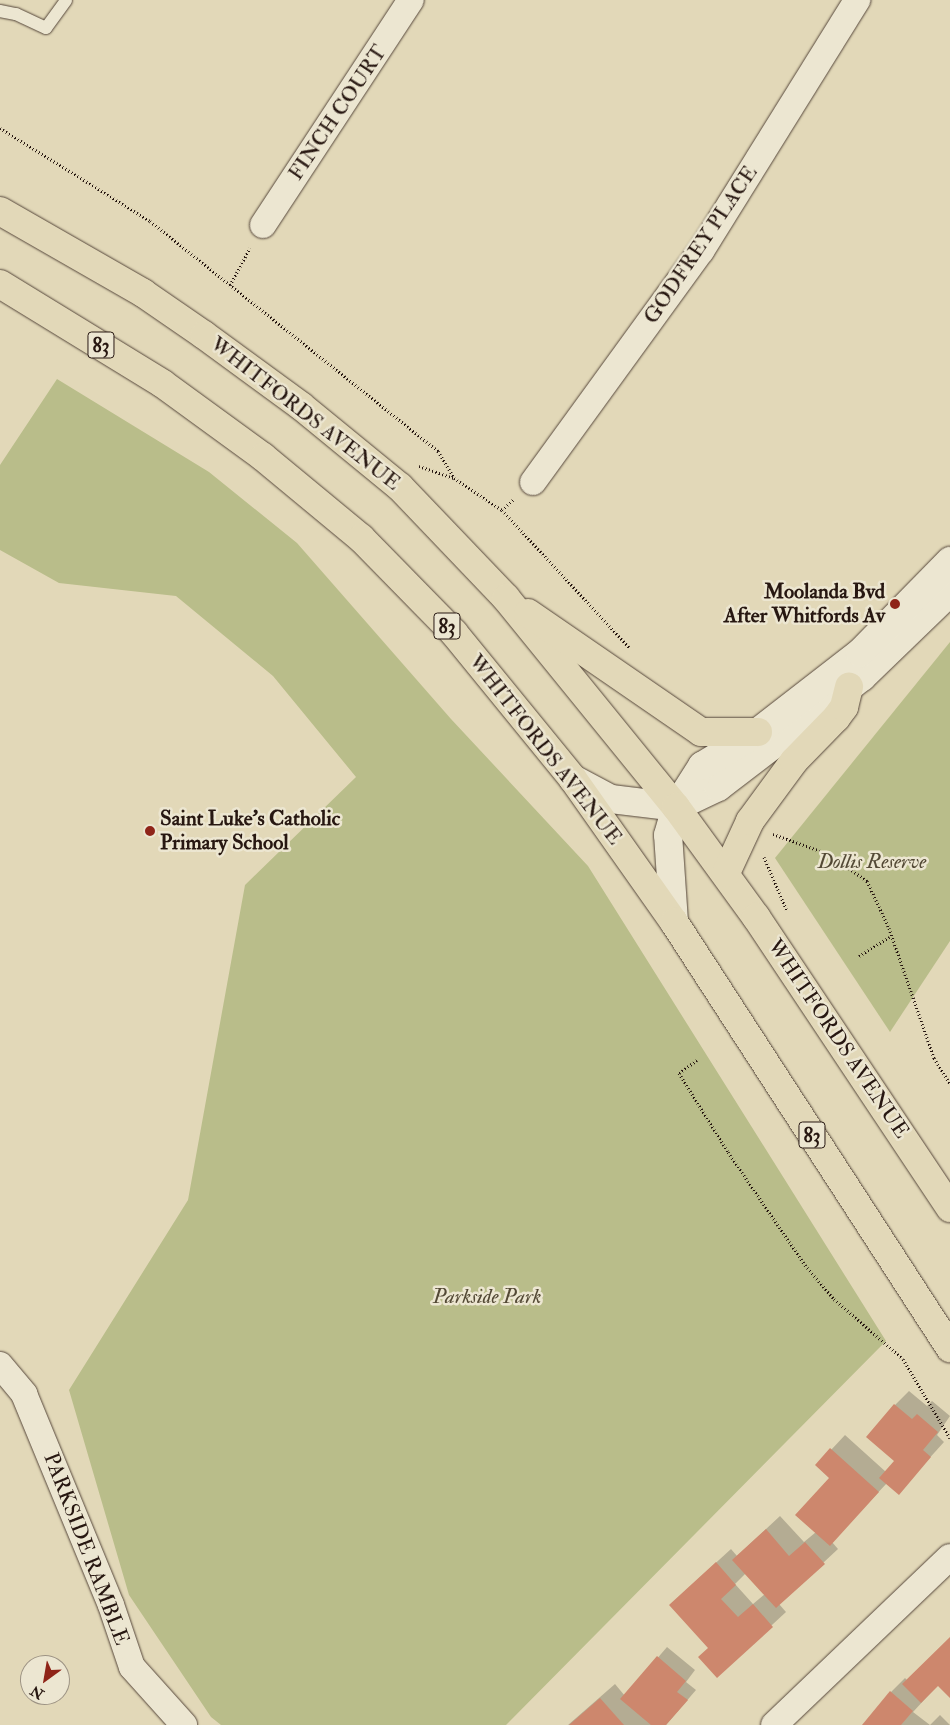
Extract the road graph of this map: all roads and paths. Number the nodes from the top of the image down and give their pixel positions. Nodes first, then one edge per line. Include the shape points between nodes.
1 (66, 0) edge
2 (411, 0) edge
3 (857, 0) edge
4 (0, 12) edge
5 (0, 128) edge
6 (0, 211) edge
7 (263, 225) joint
8 (0, 284) edge
9 (230, 285) junction
10 (0, 298) edge
11 (38, 306) junction
12 (454, 478) dead end
13 (533, 482) dead end
14 (950, 561) edge
15 (950, 592) edge
16 (506, 598) junction
17 (849, 687) junction
18 (758, 732) junction
19 (573, 779) junction
20 (676, 806) junction
21 (772, 834) dead end
22 (726, 873) junction
23 (674, 922) junction
24 (889, 936) junction
25 (859, 956) dead end
26 (697, 1060) dead end
27 (950, 1084) edge
28 (950, 1208) edge
29 (950, 1348) edge
30 (0, 1365) edge
31 (950, 1438) edge
32 (950, 1557) edge
33 (184, 1725) edge
34 (774, 1725) edge

1 - 4 lane via 46,28 16,14
2 - 7 street, FINCH COURT
3 - 13 street, GODFREY PLACE via 701,251
5 - 9 path via 150,221
6 - 16 main road, WHITFORDS AVENUE via 143,293 301,406 400,487
7 - 9 path
8 - 11 main road, WHITFORDS AVENUE / 83
9 - 12 path via 438,451
10 - 11 main road
11 - 19 main road, WHITFORDS AVENUE / 83 via 163,384 263,457 361,538 485,669
14 - 18 street via 860,653
15 - 17 street
16 - 18 main road via 701,732
16 - 20 main road, WHITFORDS AVENUE
17 - 20 street via 718,787
17 - 22 main road via 844,707 836,718 794,761 750,821
18 - 20 street via 702,766
19 - 20 street via 611,800
19 - 23 main road, WHITFORDS AVENUE / 83
20 - 22 main road, WHITFORDS AVENUE
20 - 23 street via 668,835
21 - 24 path via 830,854 867,881 889,928
22 - 28 main road, WHITFORDS AVENUE
23 - 29 main road, WHITFORDS AVENUE / 83
24 - 25 path
24 - 27 path via 934,1058
26 - 31 path via 679,1073 728,1152 805,1265 834,1299 903,1359
30 - 33 street, PARKSIDE RAMBLE via 24,1394 111,1605 132,1667
32 - 34 street

